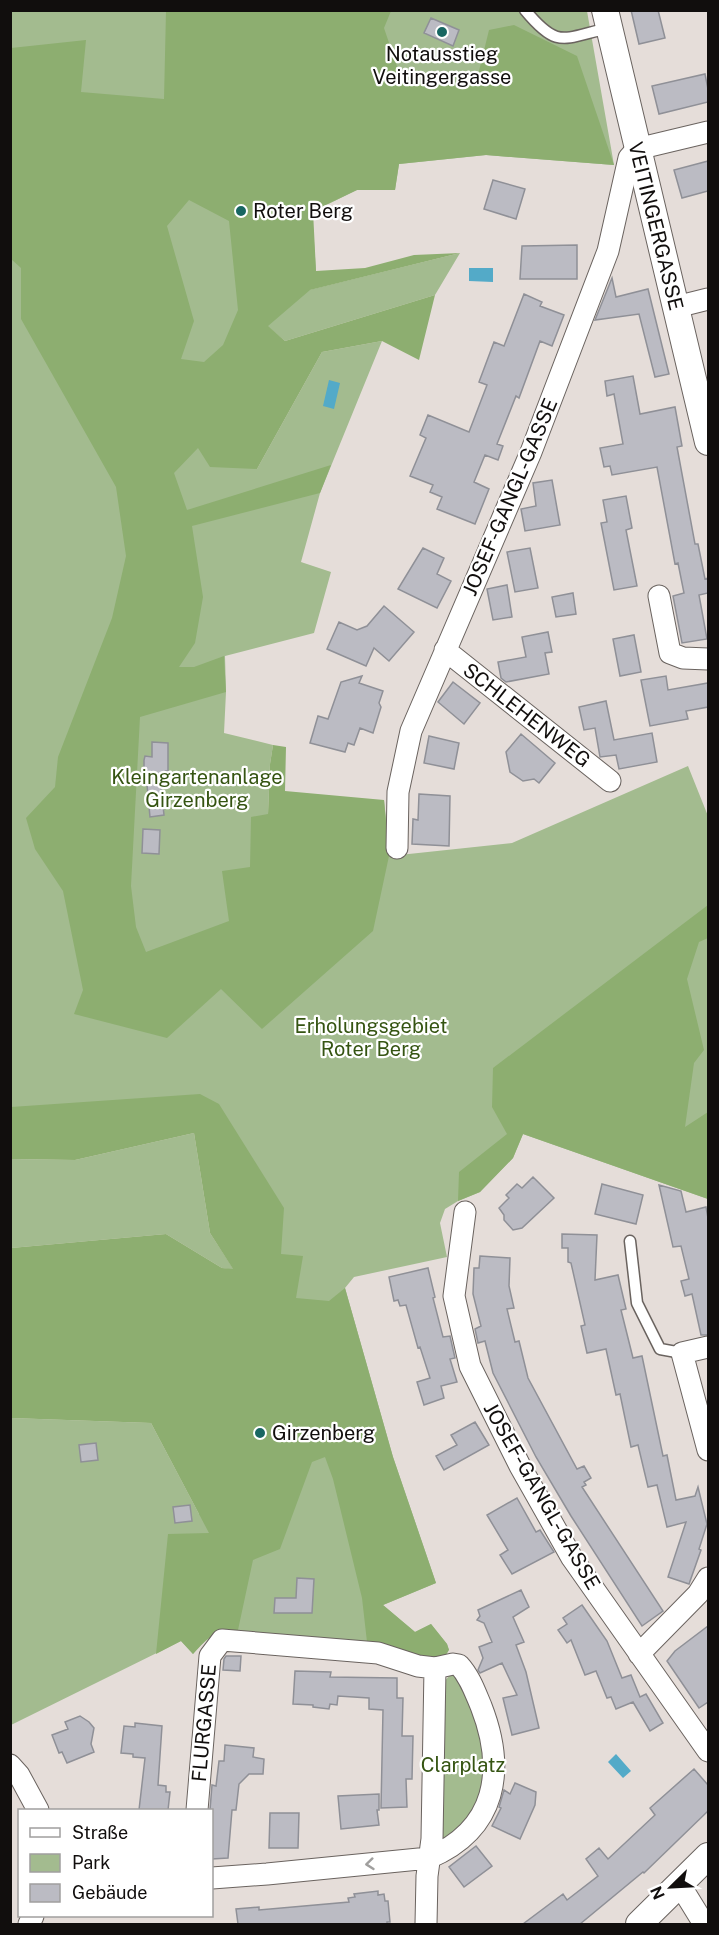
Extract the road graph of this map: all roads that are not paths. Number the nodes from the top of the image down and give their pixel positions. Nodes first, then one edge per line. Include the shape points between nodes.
1 (525, 10) edge
2 (607, 19) edge
3 (708, 132) edge
4 (637, 149) junction
5 (708, 299) edge
6 (676, 307) junction
7 (708, 442) edge
8 (658, 596) dead end
9 (445, 650) junction
10 (708, 659) edge
11 (610, 781) dead end
12 (397, 848) dead end
13 (465, 1212) dead end
14 (630, 1241) dead end
15 (708, 1347) edge
16 (682, 1353) junction
17 (708, 1450) edge
18 (708, 1578) edge
19 (639, 1654) junction
20 (435, 1668) junction
21 (708, 1751) edge
22 (10, 1765) edge
23 (37, 1809) edge
24 (197, 1809) edge
25 (708, 1856) edge
26 (429, 1858) junction
27 (213, 1878) edge
28 (680, 1885) junction
29 (426, 1924) edge
30 (639, 1924) edge
31 (704, 1924) edge

1 - 2 lane via 542,31 559,39
2 - 4 street, VEITINGERGASSE
3 - 4 street
4 - 6 street, VEITINGERGASSE
4 - 9 street, JOSEF-GANGL-GASSE via 629,158 604,262 531,452
5 - 6 street
6 - 7 street, VEITINGERGASSE
8 - 10 street via 670,653
9 - 11 street, SCHLEHENWEG
9 - 12 street, JOSEF-GANGL-GASSE via 411,731 398,792
13 - 19 street, JOSEF-GANGL-GASSE via 454,1296 470,1366 572,1558
14 - 16 lane via 637,1303 660,1348
15 - 16 street
16 - 17 street
18 - 19 street via 698,1594
19 - 21 street, JOSEF-GANGL-GASSE
20 - 24 street, FLURGASSE via 378,1653 222,1640 210,1656
20 - 26 street
20 - 26 street via 459,1665 469,1677 488,1724 495,1761 494,1784 485,1808 472,1827 446,1850
22 - 23 street via 20,1775
25 - 28 street
26 -> 27 street
26 - 29 street
28 - 30 street
28 - 31 street

